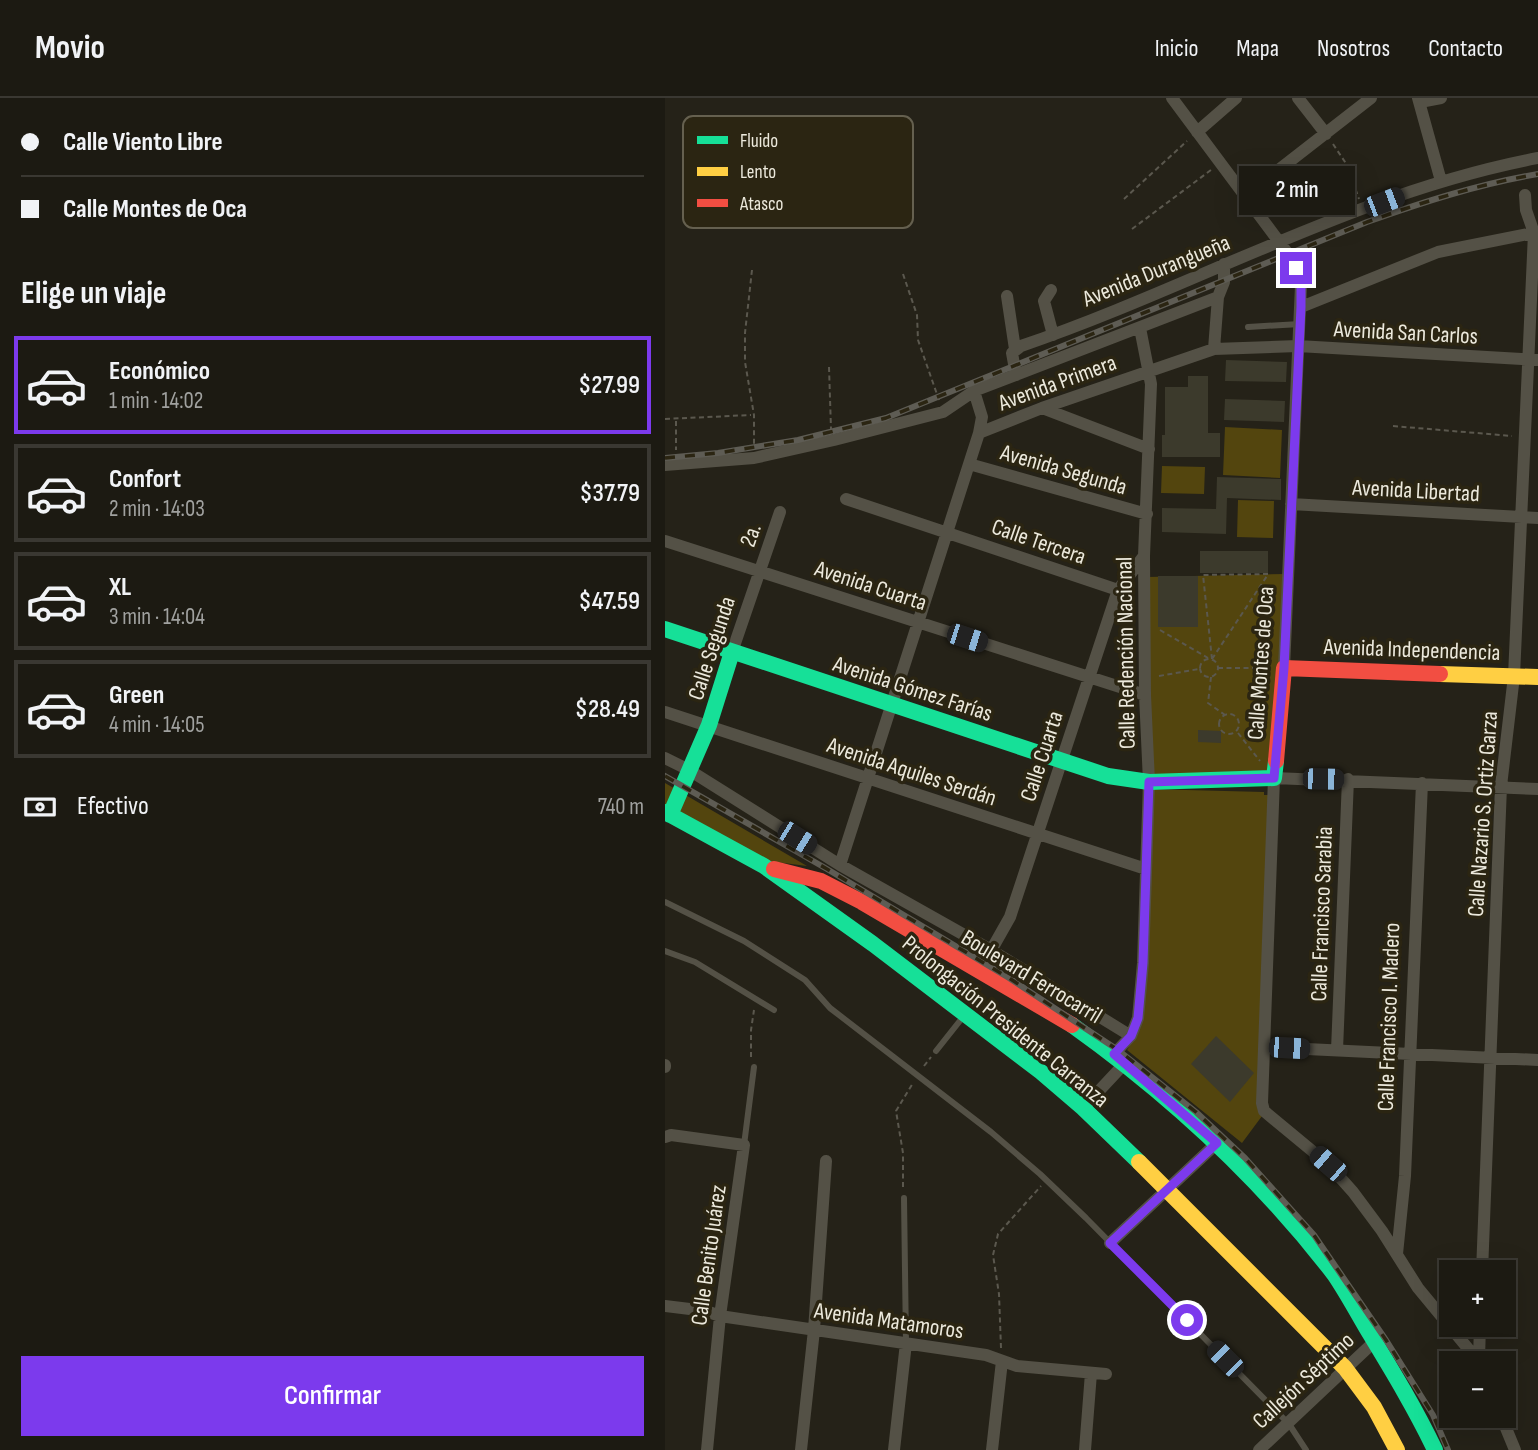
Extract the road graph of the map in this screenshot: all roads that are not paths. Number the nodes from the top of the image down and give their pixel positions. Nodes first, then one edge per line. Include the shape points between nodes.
1 (1172, 98) edge
2 (1297, 98) edge
3 (1371, 98) edge
4 (1441, 98) edge
5 (1234, 99) edge
6 (1419, 100) edge
7 (1197, 132) junction
8 (1326, 134) junction
9 (1538, 158) edge
10 (1441, 180) junction
11 (1525, 195) dead end
12 (1245, 196) junction
13 (1536, 233) edge
14 (1279, 242) junction
15 (1224, 264) junction
16 (1051, 290) dead end
17 (1007, 296) dead end
18 (1219, 296) junction
19 (1301, 307) junction
20 (1300, 324) junction
21 (1248, 327) dead end
22 (1140, 328) junction
23 (1053, 335) junction
24 (1299, 346) junction
25 (1015, 349) junction
26 (1213, 349) junction
27 (1533, 360) edge
28 (1149, 371) junction
29 (1016, 375) junction
30 (974, 391) junction
31 (1042, 408) junction
32 (979, 433) junction
33 (1149, 449) junction
34 (969, 464) junction
35 (671, 465) edge
36 (846, 499) dead end
37 (1291, 504) junction
38 (780, 512) dead end
39 (1147, 514) junction
40 (1521, 517) junction
41 (1538, 518) edge
42 (947, 532) junction
43 (665, 541) edge
44 (1144, 556) junction
45 (760, 572) junction
46 (1118, 590) junction
47 (918, 622) junction
48 (665, 629) edge
49 (732, 652) junction
50 (1284, 668) junction
51 (1514, 676) junction
52 (1089, 677) junction
53 (1538, 677) edge
54 (1145, 695) junction
55 (892, 705) junction
56 (665, 712) edge
57 (709, 725) junction
58 (665, 758) edge
59 (1062, 761) junction
60 (689, 770) junction
61 (1274, 778) junction
62 (868, 779) junction
63 (1348, 779) junction
64 (1149, 782) junction
65 (1422, 783) junction
66 (1500, 786) junction
67 (1538, 789) edge
68 (667, 813) edge
69 (1038, 834) junction
70 (840, 865) junction
71 (764, 866) junction
72 (1146, 869) junction
73 (665, 902) edge
74 (991, 950) junction
75 (665, 951) edge
76 (980, 970) junction
77 (774, 1010) dead end
78 (966, 1014) junction
79 (1131, 1036) junction
80 (1265, 1047) junction
81 (936, 1051) road end
82 (1337, 1051) junction
83 (1408, 1053) junction
84 (1120, 1058) junction
85 (1489, 1058) junction
86 (1538, 1060) edge
87 (754, 1067) road end
88 (1083, 1108) junction
89 (667, 1134) edge
90 (1217, 1143) junction
91 (744, 1145) junction
92 (826, 1161) dead end
93 (1167, 1189) junction
94 (904, 1198) road end
95 (1110, 1243) junction
96 (1397, 1254) junction
97 (1482, 1260) edge
98 (665, 1306) edge
99 (720, 1316) junction
100 (814, 1330) junction
101 (1375, 1341) junction
102 (906, 1343) junction
103 (1471, 1351) edge
104 (1002, 1361) junction
105 (1345, 1368) junction
106 (1091, 1373) junction
107 (1106, 1374) dead end
108 (1289, 1424) junction
109 (1506, 1428) edge
110 (707, 1450) edge
111 (801, 1450) edge
112 (894, 1450) edge
113 (992, 1450) edge
114 (1085, 1450) edge
115 (1259, 1450) edge
116 (1306, 1450) edge
117 (1397, 1450) edge
118 (1434, 1450) edge
119 (1515, 1450) edge

1 - 7 street, Calle Montes de Oca
2 - 8 street
3 - 8 street
4 - 6 street
5 - 7 street
6 - 10 street
7 - 12 street, Calle Montes de Oca
8 - 12 street
9 - 10 street, Avenida Durangueña
10 - 14 street, Avenida Durangueña
11 - 13 street, Calle Nazario S. Ortiz Garza
12 - 14 street, Calle Montes de Oca
13 - 19 street via 1438,252
13 - 27 street, Calle Nazario S. Ortiz Garza
14 - 15 street, Avenida Durangueña
14 - 19 street, Calle Montes de Oca via 1296,268
15 - 18 street
15 - 23 street, Avenida Durangueña
16 - 23 street via 1044,301
17 - 25 street
18 - 22 street, Avenida Durangueña
18 - 26 street
19 - 20 street, Calle Montes de Oca
20 - 21 lane
20 - 24 street, Calle Montes de Oca
22 - 28 street, Calle Redención Nacional
22 - 29 street, Avenida Durangueña
23 - 25 street, Avenida Durangueña
24 - 26 street, Avenida San Carlos
24 - 27 street, Avenida San Carlos
24 - 37 street, Calle Montes de Oca
25 - 29 street
26 - 28 street, Avenida San Carlos
27 - 40 street, Calle Nazario S. Ortiz Garza via 1523,437
28 - 31 street, Avenida Primera
28 - 33 street, Calle Redención Nacional
29 - 30 street, Avenida Durangueña
30 - 32 street via 982,417
30 - 35 street, Avenida Durangueña via 943,412 834,440 754,458
31 - 32 street, Avenida Primera
31 - 33 street
32 - 34 street
33 - 39 street, Calle Redención Nacional
34 - 39 street, Avenida Segunda
34 - 42 street
36 - 42 street, Calle Tercera
37 - 40 street, Avenida Libertad
37 - 50 street, Calle Montes de Oca
38 - 45 street, 2a.
39 - 44 street, Calle Redención Nacional
40 - 41 street, Avenida Libertad
40 - 51 street, Calle Nazario S. Ortiz Garza
42 - 46 street, Calle Tercera
42 - 47 street
43 - 45 street, Avenida Cuarta
44 - 46 street, Calle Cuarta
44 - 54 street, Calle Redención Nacional
45 - 47 street, Avenida Cuarta
45 - 49 street, Calle Segunda
46 - 52 street, Calle Cuarta
47 - 52 street, Avenida Cuarta
47 - 55 street
48 - 49 main road, Avenida Gómez Farías
49 - 55 main road, Avenida Gómez Farías
49 - 57 main road, Calle Segunda
50 - 51 main road, Avenida Independencia
50 - 61 main road, Calle Montes de Oca
51 - 53 main road, Avenida Independencia
51 - 66 street, Calle Nazario S. Ortiz Garza
52 - 54 street, Avenida Cuarta
52 - 59 street, Calle Cuarta
54 - 64 street, Calle Redención Nacional
55 - 59 main road, Avenida Gómez Farías
55 - 62 street
56 - 57 street, Avenida Aquiles Serdán
57 - 60 main road, Calle Segunda
57 - 62 street, Avenida Aquiles Serdán
58 - 60 street
59 - 64 main road, Avenida Gómez Farías via 1108,776
59 - 69 street, Calle Cuarta
60 - 68 main road, Calle Segunda
60 - 70 street
61 - 63 street
61 - 64 main road
61 - 80 street, Calle Montes de Oca
62 - 69 street, Avenida Aquiles Serdán
62 - 70 street
63 - 65 street
63 - 82 street, Calle Francisco Sarabia
64 - 72 street, Calle Redención Nacional
65 - 66 street
65 - 83 street, Calle Francisco I. Madero
66 - 67 street
66 - 85 street, Calle Nazario S. Ortiz Garza
68 - 71 main road
69 - 72 street, Avenida Aquiles Serdán
69 - 74 street, Calle Cuarta via 1010,917
70 - 74 street
71 - 76 main road, Boulevard Ferrocarril via 821,881
71 - 78 main road, Prolongación Presidente Carranza
72 - 79 street, Calle Redención Nacional via 1141,991
73 - 95 lane via 744,941 805,980 830,1008 1047,1180
74 - 76 street, Calle Cuarta
74 - 79 street
75 - 77 lane via 695,962
76 - 84 main road, Boulevard Ferrocarril
78 - 81 lane
78 - 88 main road, Prolongación Presidente Carranza
79 - 84 street, Calle Redención Nacional
80 - 82 street
80 - 96 street, Calle Montes de Oca via 1262,1103 1269,1117 1328,1164 1367,1209
82 - 83 street
83 - 85 street
83 - 96 street, Calle Francisco I. Madero via 1405,1176
84 - 88 street, Calle Redención Nacional
84 - 90 main road, Boulevard Ferrocarril
85 - 86 street
85 - 97 street, Calle Nazario S. Ortiz Garza
87 - 91 lane, Calle Benito Juárez
88 - 93 main road, Prolongación Presidente Carranza
89 - 91 street
90 - 93 street
90 - 101 main road, Boulevard Ferrocarril via 1335,1276
91 - 99 street, Calle Benito Juárez
92 - 100 street
93 - 95 street
93 - 105 main road, Prolongación Presidente Carranza
94 - 102 lane
95 - 108 lane
96 - 103 street via 1436,1312
98 - 99 street, Avenida Matamoros
99 - 100 street, Avenida Matamoros
99 - 110 street, Calle Benito Juárez
100 - 102 street, Avenida Matamoros
100 - 111 street
101 - 105 street, Callejón Séptimo
101 - 118 main road, Boulevard Ferrocarril
102 - 104 street, Avenida Matamoros
102 - 112 street
104 - 106 street, Avenida Matamoros
104 - 113 street
105 - 108 street, Callejón Séptimo
105 - 117 main road, Prolongación Presidente Carranza via 1380,1416
106 - 107 street, Avenida Matamoros
106 - 114 street
108 - 115 street, Callejón Séptimo
108 - 116 lane
109 - 119 street

